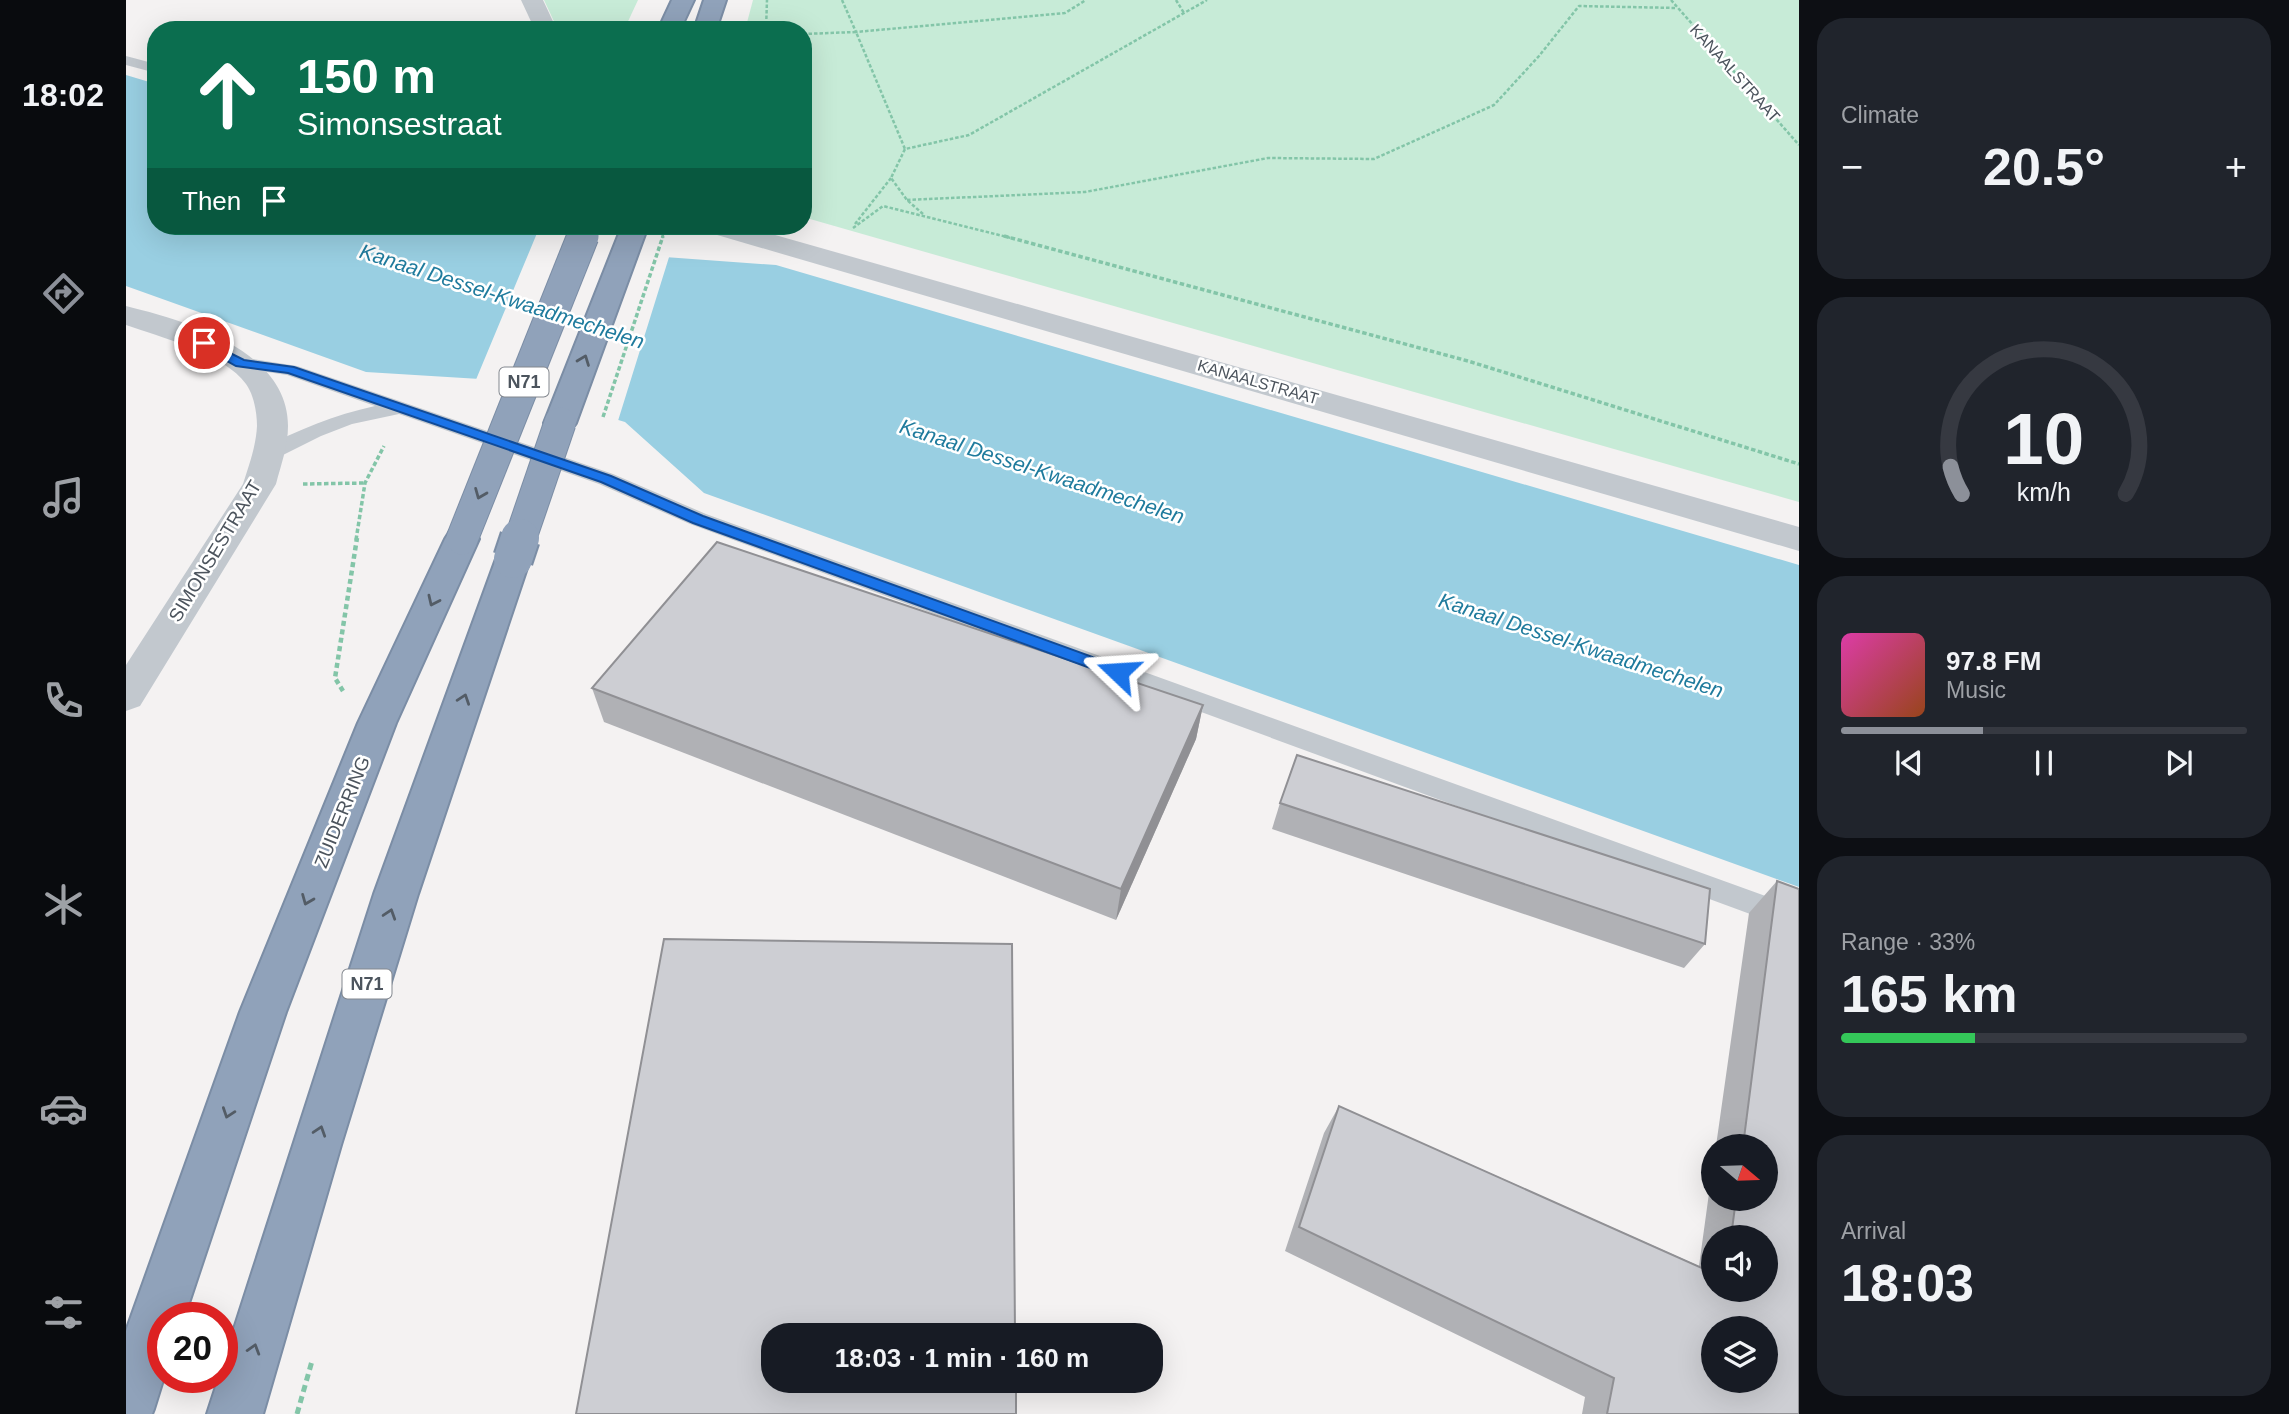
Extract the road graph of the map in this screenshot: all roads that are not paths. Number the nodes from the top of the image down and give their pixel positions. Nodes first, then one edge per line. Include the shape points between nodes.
1 (532, 0) edge
2 (682, 0) edge
3 (715, 0) edge
4 (542, 21) edge
5 (673, 21) edge
6 (708, 21) edge
7 (126, 60) edge
8 (147, 66) edge
9 (583, 235) edge
10 (632, 235) edge
11 (747, 235) edge
12 (126, 315) edge
13 (240, 363) junction
14 (403, 408) junction
15 (264, 469) junction
16 (1799, 539) edge
17 (126, 696) edge
18 (1799, 920) edge
19 (126, 1409) edge
20 (235, 1414) edge

1 - 4 street
2 - 5 highway
3 - 6 highway
7 - 8 lane
9 -> 19 highway, ZUIDERRING / N71, bridge via 462,539 377,723 263,1012
20 -> 10 highway, N71, bridge via 396,894 560,423
11 - 16 street, KANAALSTRAAT
12 - 13 street, SIMONSESTRAAT via 204,343
13 - 14 lane via 290,370
13 - 15 street, SIMONSESTRAAT via 263,384 272,418
14 - 15 lane via 359,414 304,435
14 - 18 lane
15 - 17 street, SIMONSESTRAAT

